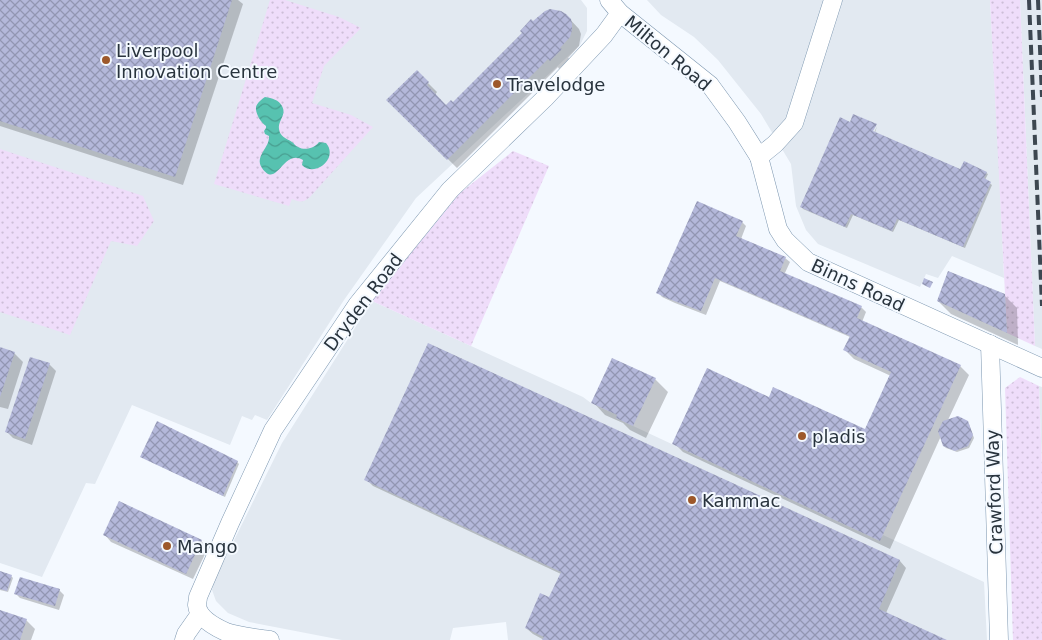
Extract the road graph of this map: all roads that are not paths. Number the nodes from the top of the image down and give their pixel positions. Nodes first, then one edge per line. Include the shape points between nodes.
1 (833, 0) edge
2 (615, 6) edge
3 (759, 157) junction
4 (990, 344) junction
5 (1042, 368) edge
6 (200, 614) junction
7 (184, 640) edge
8 (270, 640) edge
9 (999, 640) edge

1 - 3 street via 794,123
2 - 3 street, Milton Road via 710,85
2 - 6 street, Dryden Road via 604,35 545,98 450,190 357,305 270,436 198,597
3 - 4 street, Binns Road via 778,229 808,262
4 - 5 street, Binns Road
4 - 9 street, Crawford Way
6 - 7 street
6 - 8 street via 227,632

